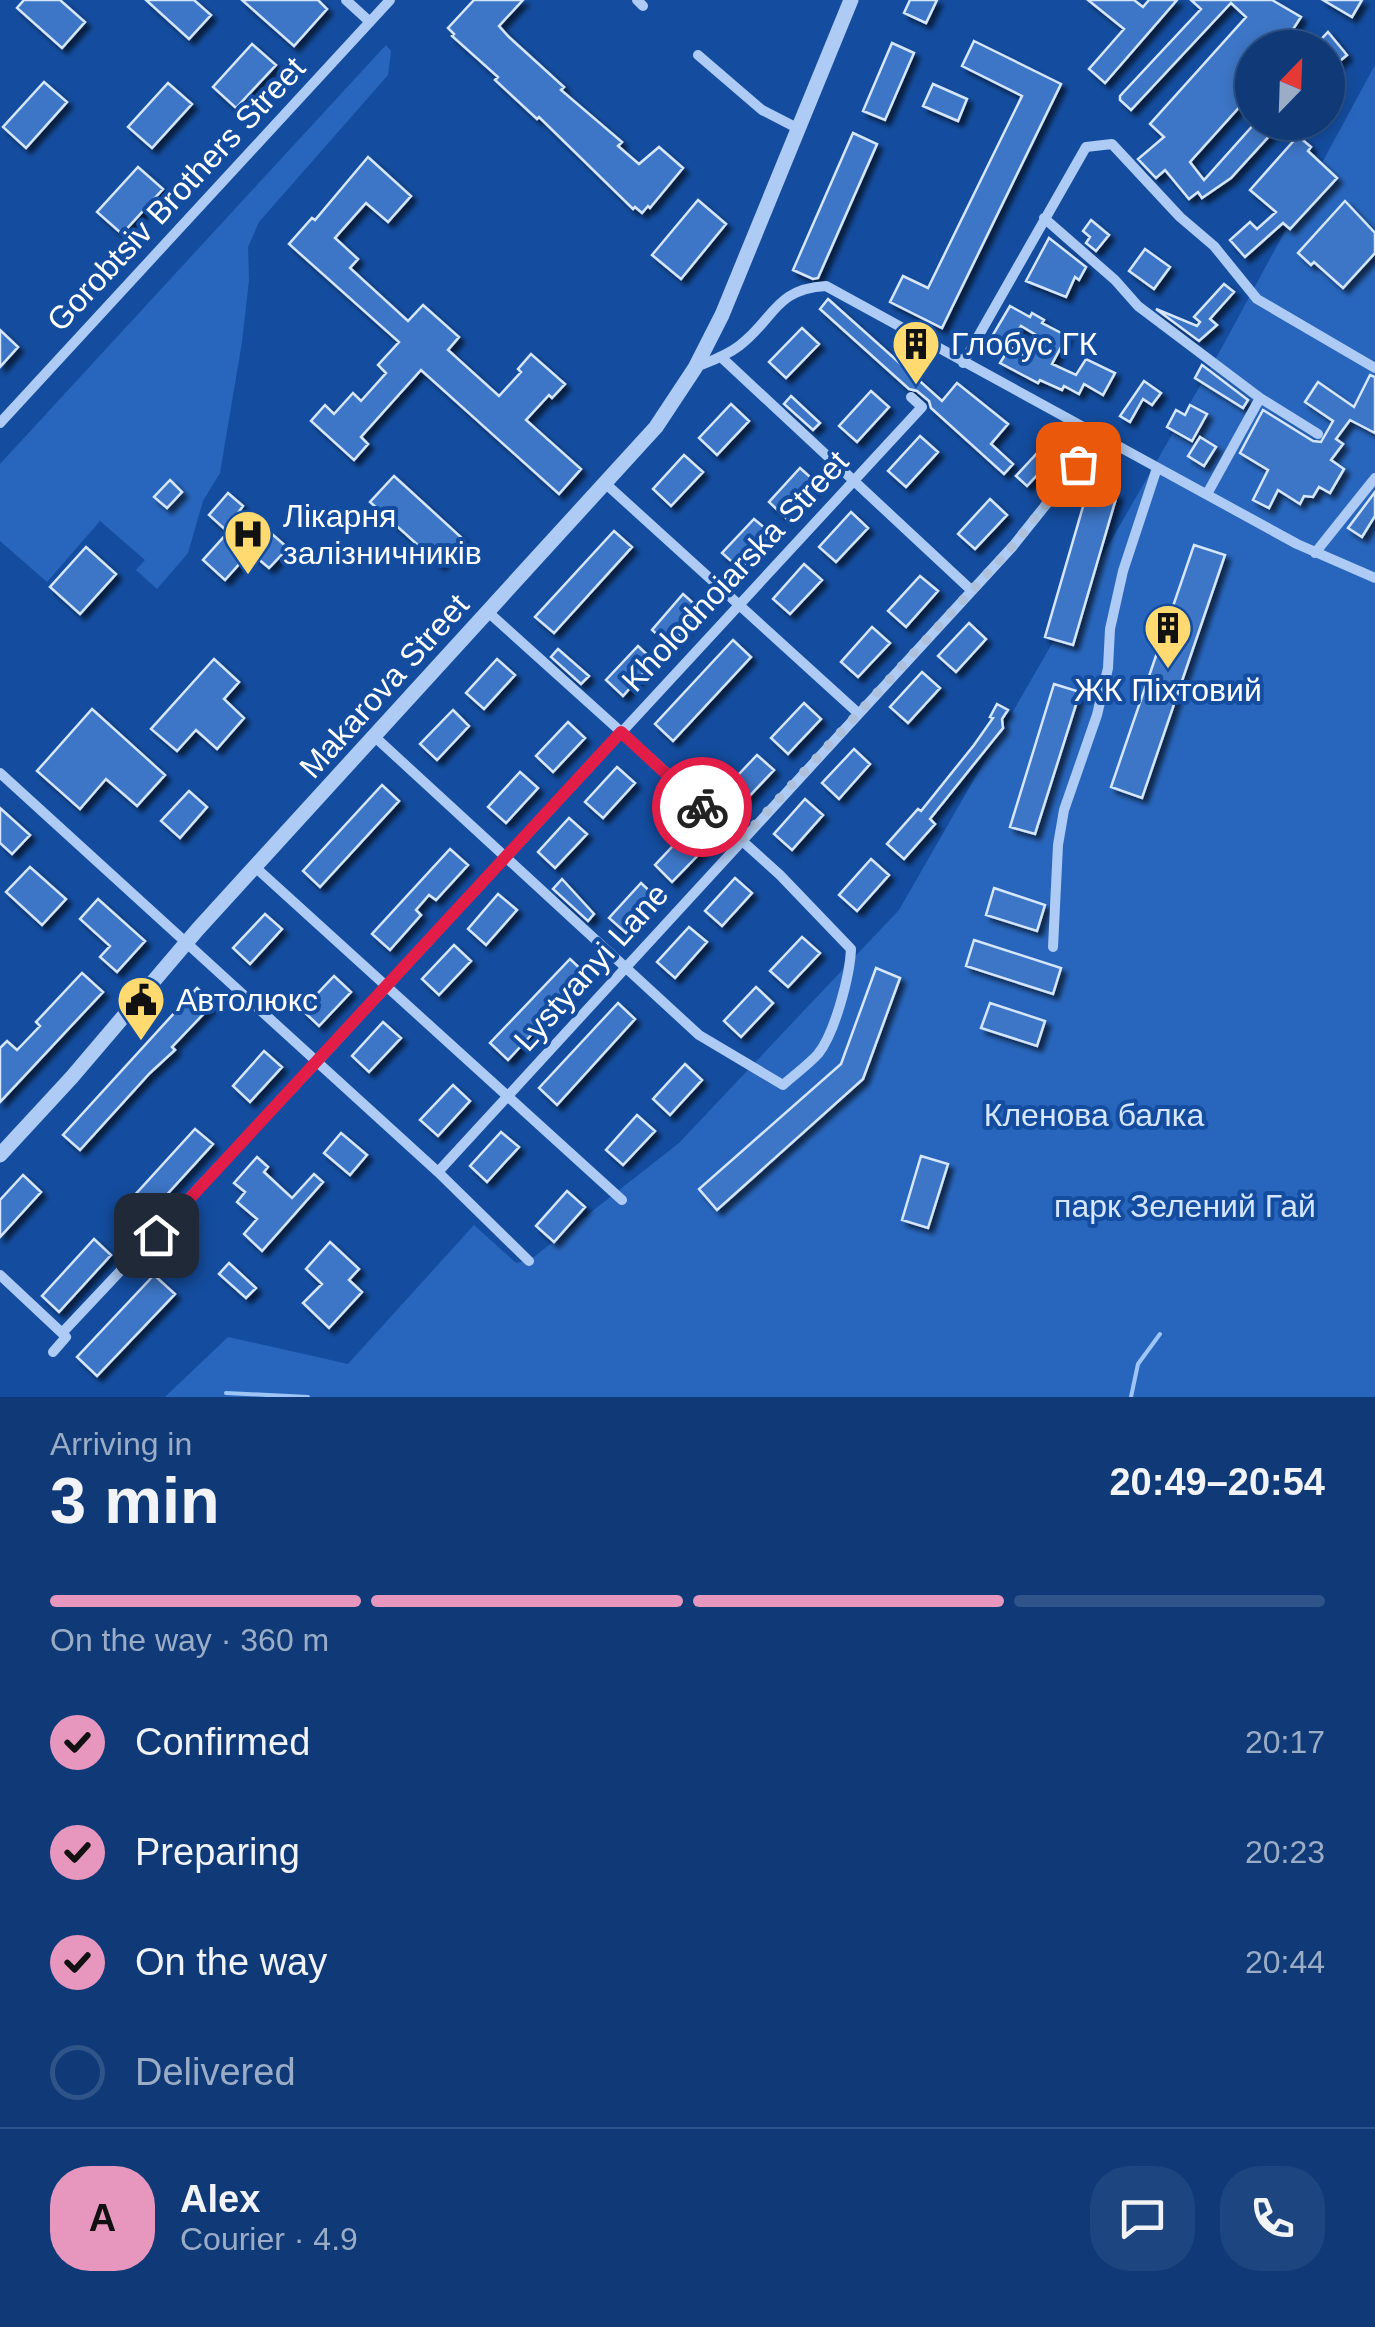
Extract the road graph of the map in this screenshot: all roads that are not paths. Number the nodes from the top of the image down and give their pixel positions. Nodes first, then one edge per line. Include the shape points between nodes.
1 (346, 0) edge
2 (390, 0) edge
3 (852, 0) edge
4 (370, 22) junction
5 (698, 54) dead end
6 (800, 128) junction
7 (1044, 218) junction
8 (722, 357) junction
9 (963, 364) junction
10 (695, 368) junction
11 (1375, 368) edge
12 (911, 397) dead end
13 (1260, 398) junction
14 (0, 423) edge
15 (1318, 434) dead end
16 (1100, 437) junction
17 (1157, 468) junction
18 (1375, 478) edge
19 (853, 480) junction
20 (606, 484) junction
21 (1207, 494) junction
22 (1316, 553) junction
23 (1375, 578) edge
24 (970, 589) junction
25 (739, 603) junction
26 (488, 612) junction
27 (858, 713) junction
28 (621, 732) junction
29 (375, 737) junction
30 (0, 773) edge
31 (741, 840) junction
32 (504, 858) junction
33 (255, 867) junction
34 (186, 943) junction
35 (1053, 946) dead end
36 (624, 968) junction
37 (386, 987) junction
38 (316, 1063) junction
39 (507, 1096) junction
40 (0, 1155) edge
41 (438, 1172) junction
42 (622, 1200) dead end
43 (529, 1260) dead end
44 (0, 1275) edge
45 (62, 1333) junction
46 (53, 1352) dead end

1 - 4 street
2 - 4 street, Gorobtsiv Brothers Street
3 - 6 street, Makarova Street
4 - 14 street, Gorobtsiv Brothers Street
5 - 6 street via 762,110
6 - 10 street, Makarova Street
7 - 9 street
7 - 11 street via 1086,147 1112,144 1214,246 1257,300
7 - 13 street via 1138,306
8 - 9 street via 798,288 826,286
8 - 10 street
8 - 19 street
9 - 16 street
10 - 20 street, Makarova Street
12 - 19 street, Kholodnoiarska Street via 922,408
13 - 15 street
13 - 21 street
16 - 17 street
16 - 24 street, Lystyanyi Lane
17 - 21 street
17 - 35 street via 1123,571 1100,702 1064,810
18 - 22 street
19 - 24 street
19 - 25 street, Kholodnoiarska Street
20 - 25 street
20 - 26 street, Makarova Street
21 - 22 street
22 - 23 street
24 - 27 street, Lystyanyi Lane
25 - 27 street
25 - 28 street, Kholodnoiarska Street
26 - 28 street
26 - 29 street, Makarova Street
27 - 31 street, Lystyanyi Lane
28 - 31 street
28 - 32 street, Kholodnoiarska Street
29 - 32 street
29 - 33 street, Makarova Street
30 - 34 street
31 - 36 street, Lystyanyi Lane
31 - 36 street via 852,949 818,1054 783,1085 699,1035
32 - 36 street
32 - 37 street, Kholodnoiarska Street
33 - 34 street, Makarova Street
33 - 37 street
34 - 38 street
34 - 40 street, Makarova Street
36 - 39 street, Lystyanyi Lane
37 - 38 street, Kholodnoiarska Street
37 - 39 street
38 - 41 street
38 - 45 street, Kholodnoiarska Street
39 - 41 street, Lystyanyi Lane
39 - 42 street
41 - 43 street
44 - 45 street
45 - 46 street, Kholodnoiarska Street via 66,1337

